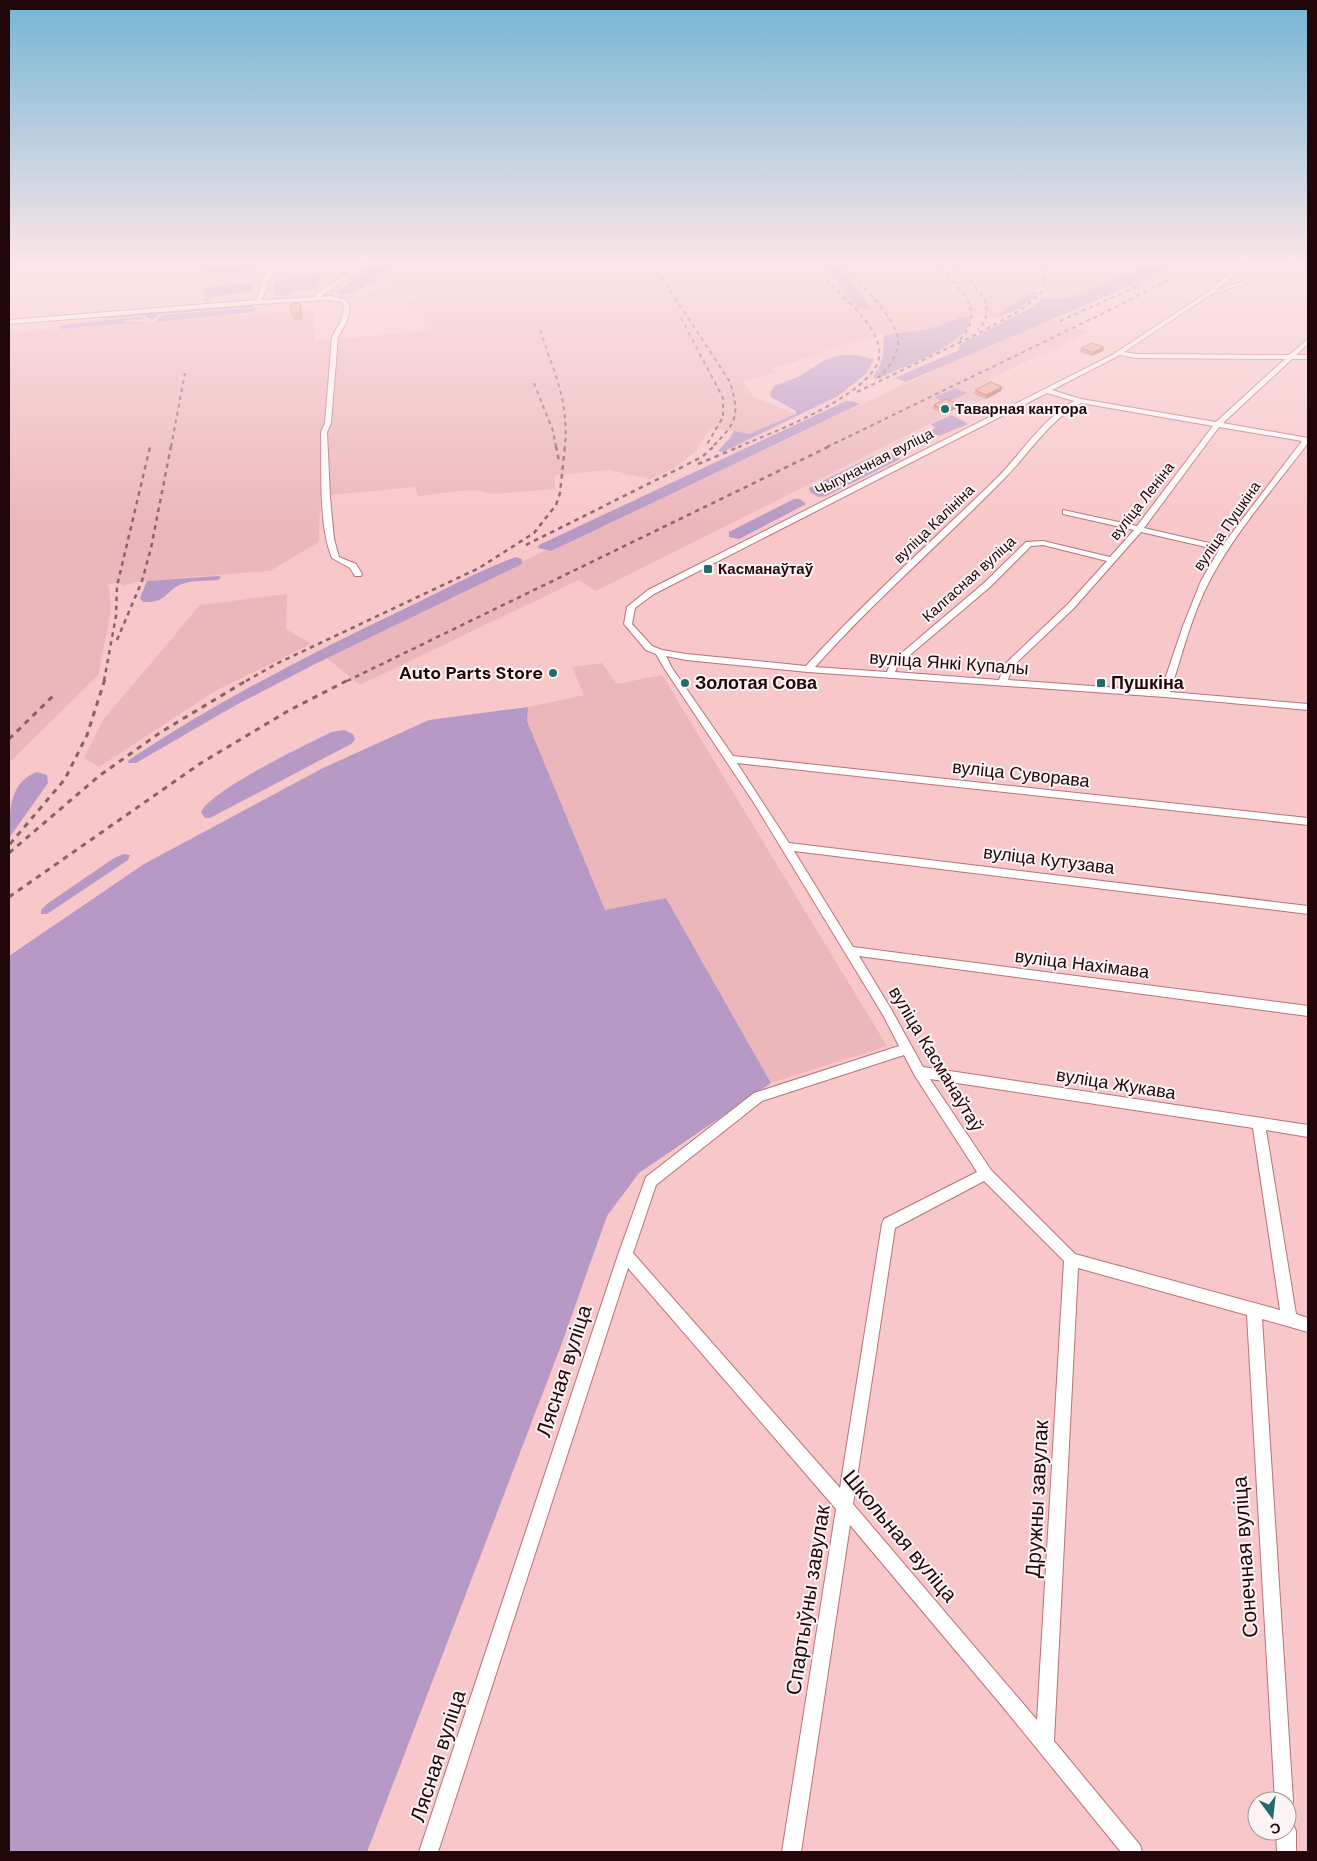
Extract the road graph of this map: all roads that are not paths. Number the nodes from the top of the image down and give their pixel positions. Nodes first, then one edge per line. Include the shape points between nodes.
1 (334, 351) edge
2 (1121, 351) edge
3 (1296, 351) edge
4 (1118, 353) junction
5 (1289, 357) junction
6 (1308, 357) edge
7 (1046, 390) junction
8 (1080, 401) junction
9 (1217, 425) junction
10 (1308, 440) edge
11 (1066, 512) dead end
12 (1140, 529) junction
13 (1224, 548) junction
14 (1113, 560) junction
15 (358, 574) dead end
16 (640, 600) joint
17 (660, 652) junction
18 (808, 669) junction
19 (890, 675) junction
20 (1002, 682) junction
21 (1165, 694) junction
22 (1308, 706) edge
23 (731, 759) junction
24 (1308, 821) edge
25 (786, 846) junction
26 (1308, 910) edge
27 (851, 951) junction
28 (1308, 1011) edge
29 (906, 1049) junction
30 (919, 1072) junction
31 (1259, 1124) junction
32 (1308, 1131) edge
33 (986, 1174) junction
34 (625, 1256) junction
35 (1071, 1258) junction
36 (1254, 1310) junction
37 (1289, 1319) junction
38 (1308, 1325) edge
39 (846, 1505) junction
40 (1045, 1742) junction
41 (1283, 1791) edge
42 (428, 1852) edge
43 (791, 1852) edge
44 (1133, 1852) edge

1 - 15 street via 328,423 324,432 326,522 336,558 353,566
2 - 4 street, Чыгуначная вуліца
3 - 5 street, вуліца Леніна
4 - 5 street via 1136,356
4 - 7 street, Чыгуначная вуліца
5 - 6 street
5 - 9 street, вуліца Леніна
7 - 8 street
7 - 16 street, Чыгуначная вуліца
8 - 9 street
8 - 18 street, вуліца Калініна via 1061,412 1000,479 837,636
9 - 10 street
9 - 12 street, вуліца Леніна
10 - 13 street, вуліца Пушкіна
11 - 12 street
12 - 13 street
12 - 14 street, вуліца Леніна
13 - 21 street, вуліца Пушкіна via 1204,581
14 - 19 street, Калгасная вуліца via 1043,543 1029,544 987,585 894,664
14 - 20 street, вуліца Леніна via 1071,606 1008,666
16 - 17 street, вуліца Янкі Купалы via 630,611 628,624 642,642
17 - 18 street, вуліца Янкі Купалы
17 - 23 street, вуліца Касманаўтаў
18 - 19 street, вуліца Янкі Купалы
19 - 20 street, вуліца Янкі Купалы
20 - 21 street, вуліца Янкі Купалы
21 - 22 street, вуліца Янкі Купалы
23 - 24 street, вуліца Суворава
23 - 25 street, вуліца Касманаўтаў
25 - 26 street, вуліца Кутузава
25 - 27 street, вуліца Касманаўтаў
27 - 28 street, вуліца Нахімава
27 - 29 street, вуліца Касманаўтаў
29 - 30 street, вуліца Касманаўтаў
29 - 34 street, Лясная вуліца via 758,1097 651,1181
30 - 31 street, вуліца Жукава
30 - 33 street, вуліца Касманаўтаў
31 - 32 street, вуліца Жукава
31 - 37 street
33 - 35 street, вуліца Касманаўтаў
33 - 39 street, Спартыўны завулак via 889,1224
34 - 39 street, Школьная вуліца
34 - 42 street, Лясная вуліца
35 - 36 street, вуліца Касманаўтаў
35 - 40 street, Дружны завулак
36 - 37 street, вуліца Касманаўтаў
36 - 41 street, Сонечная вуліца
37 - 38 street, вуліца Касманаўтаў
39 - 40 street, Школьная вуліца
39 - 43 street, Спартыўны завулак
40 - 44 street, Школьная вуліца

